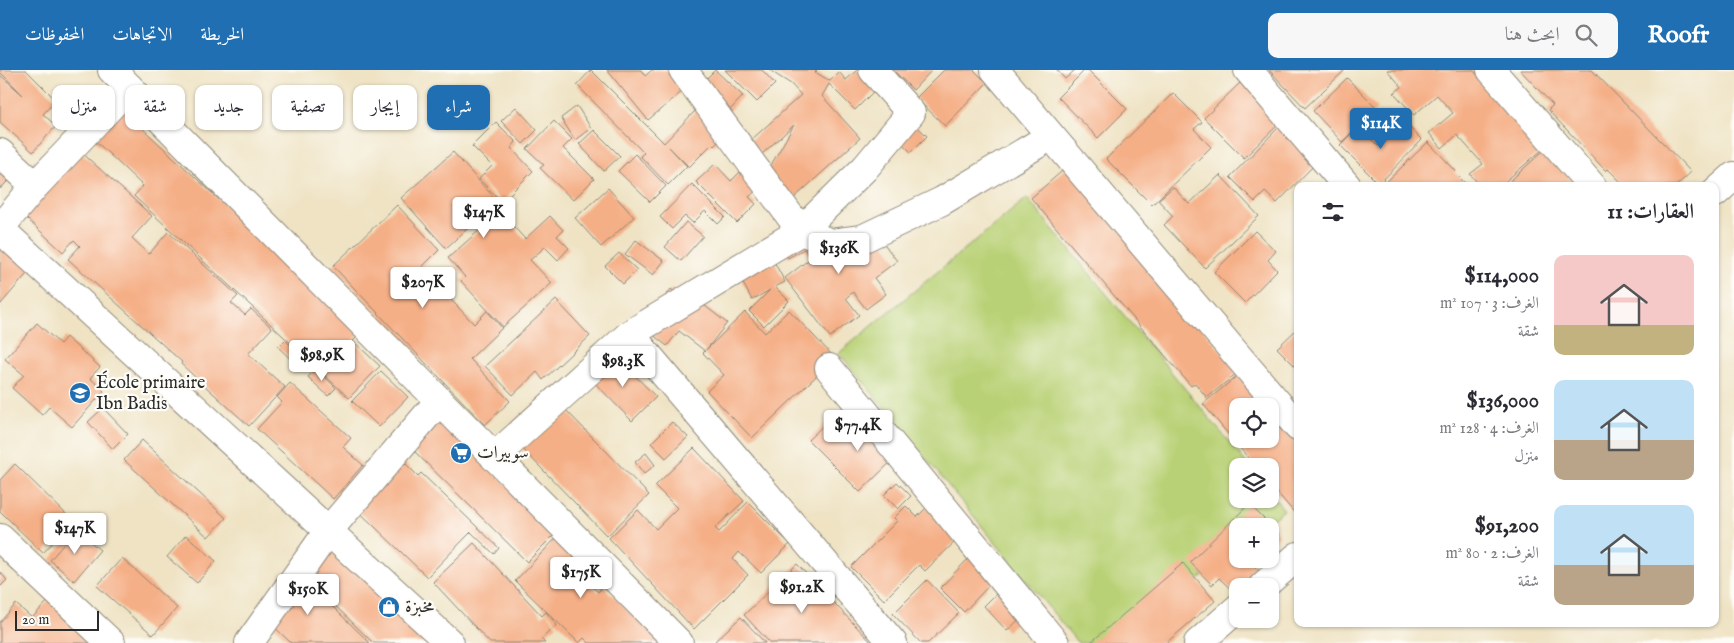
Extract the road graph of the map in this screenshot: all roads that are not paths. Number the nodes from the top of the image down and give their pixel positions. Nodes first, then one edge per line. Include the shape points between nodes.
1 (683, 70) edge
2 (873, 70) edge
3 (995, 70) edge
4 (1248, 70) edge
5 (1491, 70) edge
6 (121, 79) edge
7 (1051, 136) junction
8 (0, 153) edge
9 (1734, 176) edge
10 (1344, 182) edge
11 (1589, 182) edge
12 (35, 186) junction
13 (1719, 189) edge
14 (0, 229) edge
15 (801, 231) junction
16 (630, 334) junction
17 (829, 368) dead end
18 (439, 401) junction
19 (1294, 422) edge
20 (494, 457) junction
21 (329, 530) junction
22 (0, 538) edge
23 (1294, 559) edge
24 (1272, 578) edge
25 (1229, 616) edge
26 (252, 642) edge
27 (111, 643) edge
28 (450, 643) edge
29 (678, 643) edge
30 (893, 643) edge
31 (1055, 643) edge
32 (1198, 643) edge

1 - 15 street
2 - 15 street via 911,113 865,168
3 - 7 street
4 - 10 street
5 - 11 street
6 - 12 street
6 - 18 street
7 - 15 street via 942,201 862,239 830,243
7 - 19 street
8 - 12 street
9 - 13 street
12 - 14 street
14 - 21 street
15 - 16 street
16 - 20 street
16 - 30 street
17 - 31 street
18 - 20 street
18 - 21 street
20 - 29 street
21 - 26 street
21 - 28 street
22 - 27 street
23 - 24 street
25 - 32 street

